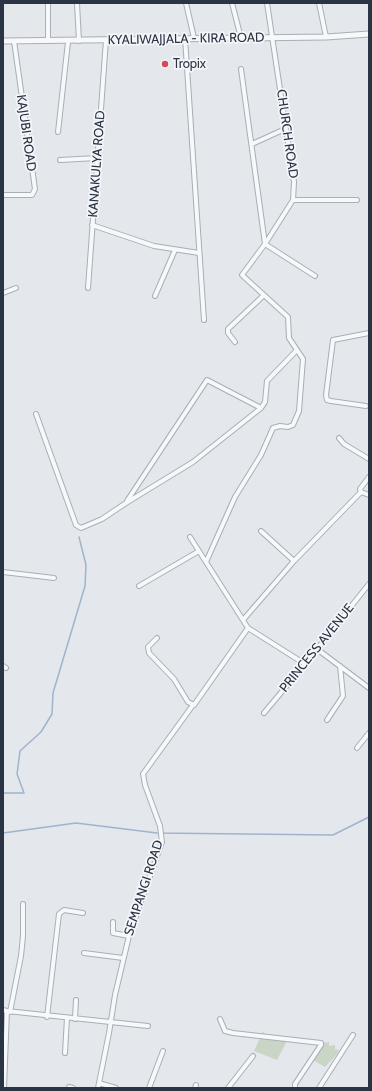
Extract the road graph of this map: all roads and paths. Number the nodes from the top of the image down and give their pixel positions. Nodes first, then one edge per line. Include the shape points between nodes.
1 (48, 3) edge
2 (76, 3) edge
3 (186, 3) edge
4 (232, 3) edge
5 (267, 3) edge
6 (319, 3) edge
7 (369, 34) edge
8 (185, 38) junction
9 (194, 38) junction
10 (241, 38) junction
11 (272, 38) junction
12 (326, 38) junction
13 (106, 40) junction
14 (3, 41) edge
15 (14, 41) junction
16 (48, 41) junction
17 (79, 41) junction
18 (68, 42) junction
19 (242, 69) dead end
20 (285, 129) junction
21 (58, 132) dead end
22 (252, 144) junction
23 (97, 158) junction
24 (60, 160) dead end
25 (3, 195) edge
26 (293, 200) junction
27 (357, 200) dead end
28 (92, 225) junction
29 (265, 244) junction
30 (175, 250) junction
31 (198, 253) junction
32 (315, 276) dead end
33 (16, 288) dead end
34 (88, 288) dead end
35 (3, 293) edge
36 (155, 296) dead end
37 (263, 296) junction
38 (204, 320) dead end
39 (369, 333) edge
40 (235, 342) dead end
41 (296, 351) junction
42 (366, 406) dead end
43 (261, 408) junction
44 (36, 414) dead end
45 (339, 438) dead end
46 (369, 459) edge
47 (369, 477) edge
48 (361, 492) junction
49 (369, 495) edge
50 (126, 502) junction
51 (261, 531) dead end
52 (190, 537) dead end
53 (199, 550) junction
54 (294, 561) junction
55 (206, 562) junction
56 (3, 572) edge
57 (54, 578) dead end
58 (369, 584) edge
59 (139, 586) dead end
60 (243, 620) junction
61 (248, 628) junction
62 (157, 638) dead end
63 (317, 650) junction
64 (305, 664) junction
65 (340, 666) junction
66 (369, 688) edge
67 (193, 705) junction
68 (264, 712) dead end
69 (327, 720) dead end
70 (369, 733) edge
71 (357, 748) dead end
72 (23, 904) dead end
73 (83, 913) dead end
74 (113, 922) dead end
75 (129, 936) junction
76 (84, 953) dead end
77 (123, 958) junction
78 (76, 1000) dead end
79 (7, 1011) edge
80 (47, 1017) junction
81 (67, 1018) junction
82 (75, 1019) junction
83 (220, 1019) dead end
84 (111, 1022) junction
85 (148, 1026) dead end
86 (352, 1035) dead end
87 (163, 1051) dead end
88 (65, 1053) dead end
89 (253, 1056) dead end
90 (4, 1057) edge
91 (99, 1083) junction
92 (4, 1088) edge
93 (98, 1088) edge
94 (116, 1088) edge
95 (149, 1088) edge
96 (228, 1088) edge
97 (295, 1088) edge
98 (319, 1088) edge

1 - 16 street
2 - 17 street
3 - 9 street
4 - 10 street
5 - 11 street, CHURCH ROAD
6 - 12 street
7 - 12 street, KYALIWAJJALA - KIRA ROAD
8 - 9 street, KYALIWAJJALA - KIRA ROAD
8 - 13 street, KYALIWAJJALA - KIRA ROAD
8 - 31 street
9 - 10 street, KYALIWAJJALA - KIRA ROAD
10 - 11 street, KYALIWAJJALA - KIRA ROAD
11 - 12 street, KYALIWAJJALA - KIRA ROAD
11 - 20 street, CHURCH ROAD
13 - 17 street, KYALIWAJJALA - KIRA ROAD
13 - 23 street, KANAKULYA ROAD
14 - 15 street, KYALIWAJJALA - KIRA ROAD
15 - 16 street, KYALIWAJJALA - KIRA ROAD
15 - 25 street, KAJUBI ROAD via 34,192
16 - 18 street, KYALIWAJJALA - KIRA ROAD
17 - 18 street, KYALIWAJJALA - KIRA ROAD
18 - 21 street
19 - 22 street
20 - 22 street
20 - 26 street, CHURCH ROAD via 294,182
22 - 29 street
23 - 24 street
23 - 28 street, KANAKULYA ROAD
26 - 27 street
26 - 29 street
28 - 30 street via 154,246
28 - 34 street, KANAKULYA ROAD
29 - 32 street
29 - 37 street via 242,275
30 - 31 street
30 - 36 street
31 - 38 street
33 - 35 street
37 - 40 street via 228,329
37 - 41 street via 288,318 289,338
39 - 42 street via 333,340 326,396 327,400 331,401
41 - 43 street via 267,381 265,402
41 - 55 street via 303,359 299,411 288,427 273,428 261,455 234,497
43 - 50 street via 194,462
43 - 50 street via 207,380
44 - 50 street via 76,525 81,528 88,527
45 - 46 street via 344,444
47 - 48 street via 360,489
48 - 49 street
48 - 54 street
51 - 54 street
52 - 53 street
53 - 55 street
53 - 59 street
54 - 60 street
55 - 60 street
56 - 57 street
58 - 63 street, PRINCESS AVENUE
60 - 61 street
61 - 64 street
61 - 67 street via 197,703
62 - 67 street via 148,647 149,653 169,673 188,702
63 - 64 street, PRINCESS AVENUE
63 - 65 street
64 - 68 street, PRINCESS AVENUE
65 - 66 street
65 - 69 street via 343,696
67 - 75 street, SEMPANGI ROAD via 143,774 160,826 162,842
70 - 71 street
72 - 79 street via 21,956
73 - 80 street via 64,910 59,914
74 - 75 street via 113,933
75 - 77 street, SEMPANGI ROAD
76 - 77 street
77 - 84 street, SEMPANGI ROAD
78 - 82 street
79 - 80 street
79 - 90 street
80 - 81 street
81 - 82 street
81 - 88 street
82 - 84 street
83 - 97 street via 225,1031 233,1033 321,1043 295,1084
84 - 85 street
84 - 91 street, SEMPANGI ROAD
86 - 98 street
87 - 95 street
89 - 96 street
90 - 92 street
91 - 93 street, SEMPANGI ROAD
91 - 94 street

